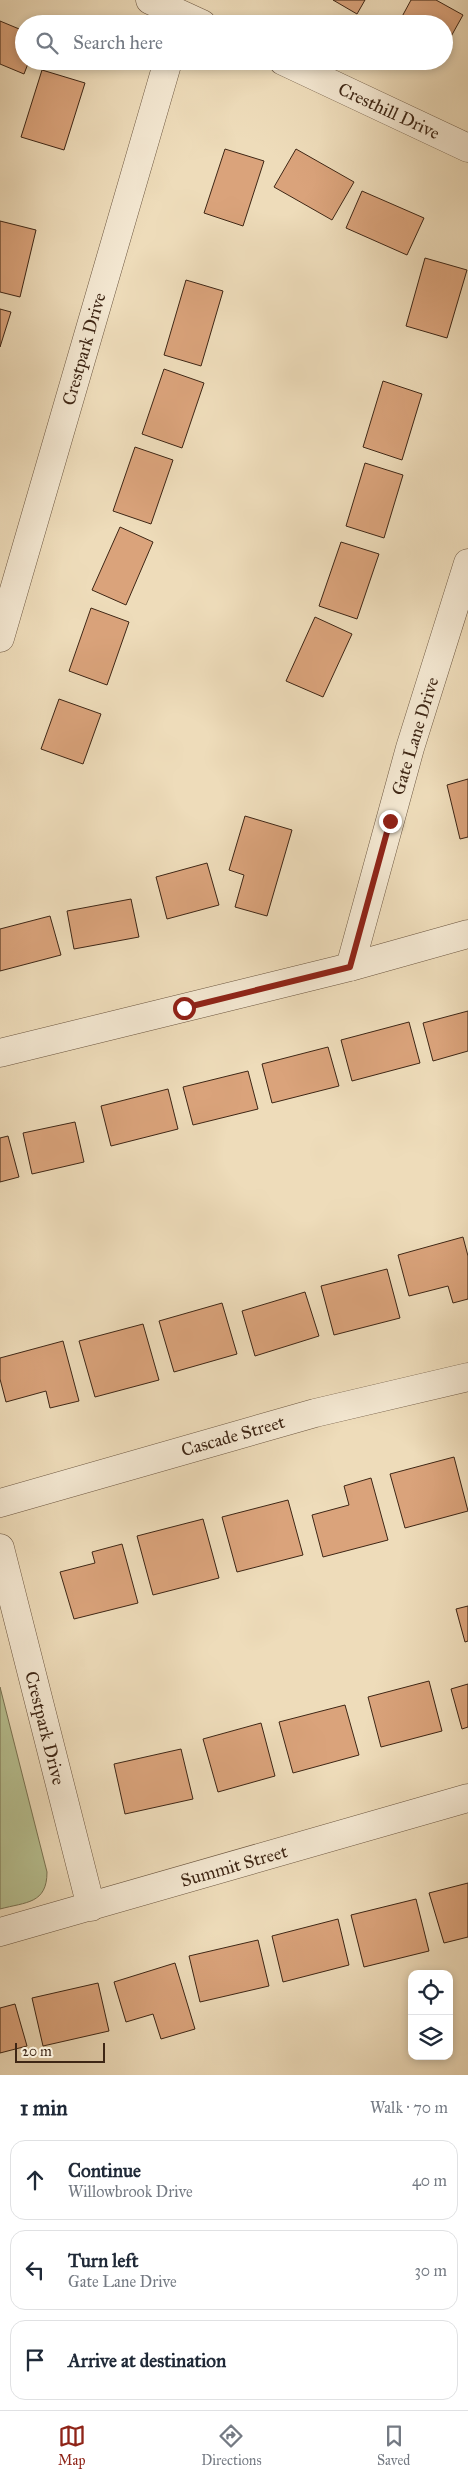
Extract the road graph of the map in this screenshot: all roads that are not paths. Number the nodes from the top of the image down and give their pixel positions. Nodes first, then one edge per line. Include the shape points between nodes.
1 (150, 0) edge
2 (177, 15) edge
3 (165, 70) edge
4 (302, 70) edge
5 (468, 148) edge
6 (468, 563) edge
7 (0, 638) edge
8 (468, 934) edge
9 (350, 967) junction
10 (0, 1054) edge
11 (468, 1377) edge
12 (0, 1503) edge
13 (0, 1548) edge
14 (468, 1798) edge
15 (91, 1907) junction
16 (0, 1932) edge

1 - 2 street
3 - 7 street, Crestpark Drive
4 - 5 street, Cresthill Drive
6 - 9 street, Gate Lane Drive via 410,748
8 - 9 street
9 - 10 street
11 - 12 street, Cascade Street via 315,1413
13 - 15 street, Crestpark Drive
14 - 15 street, Summit Street
15 - 16 street, Summit Street

